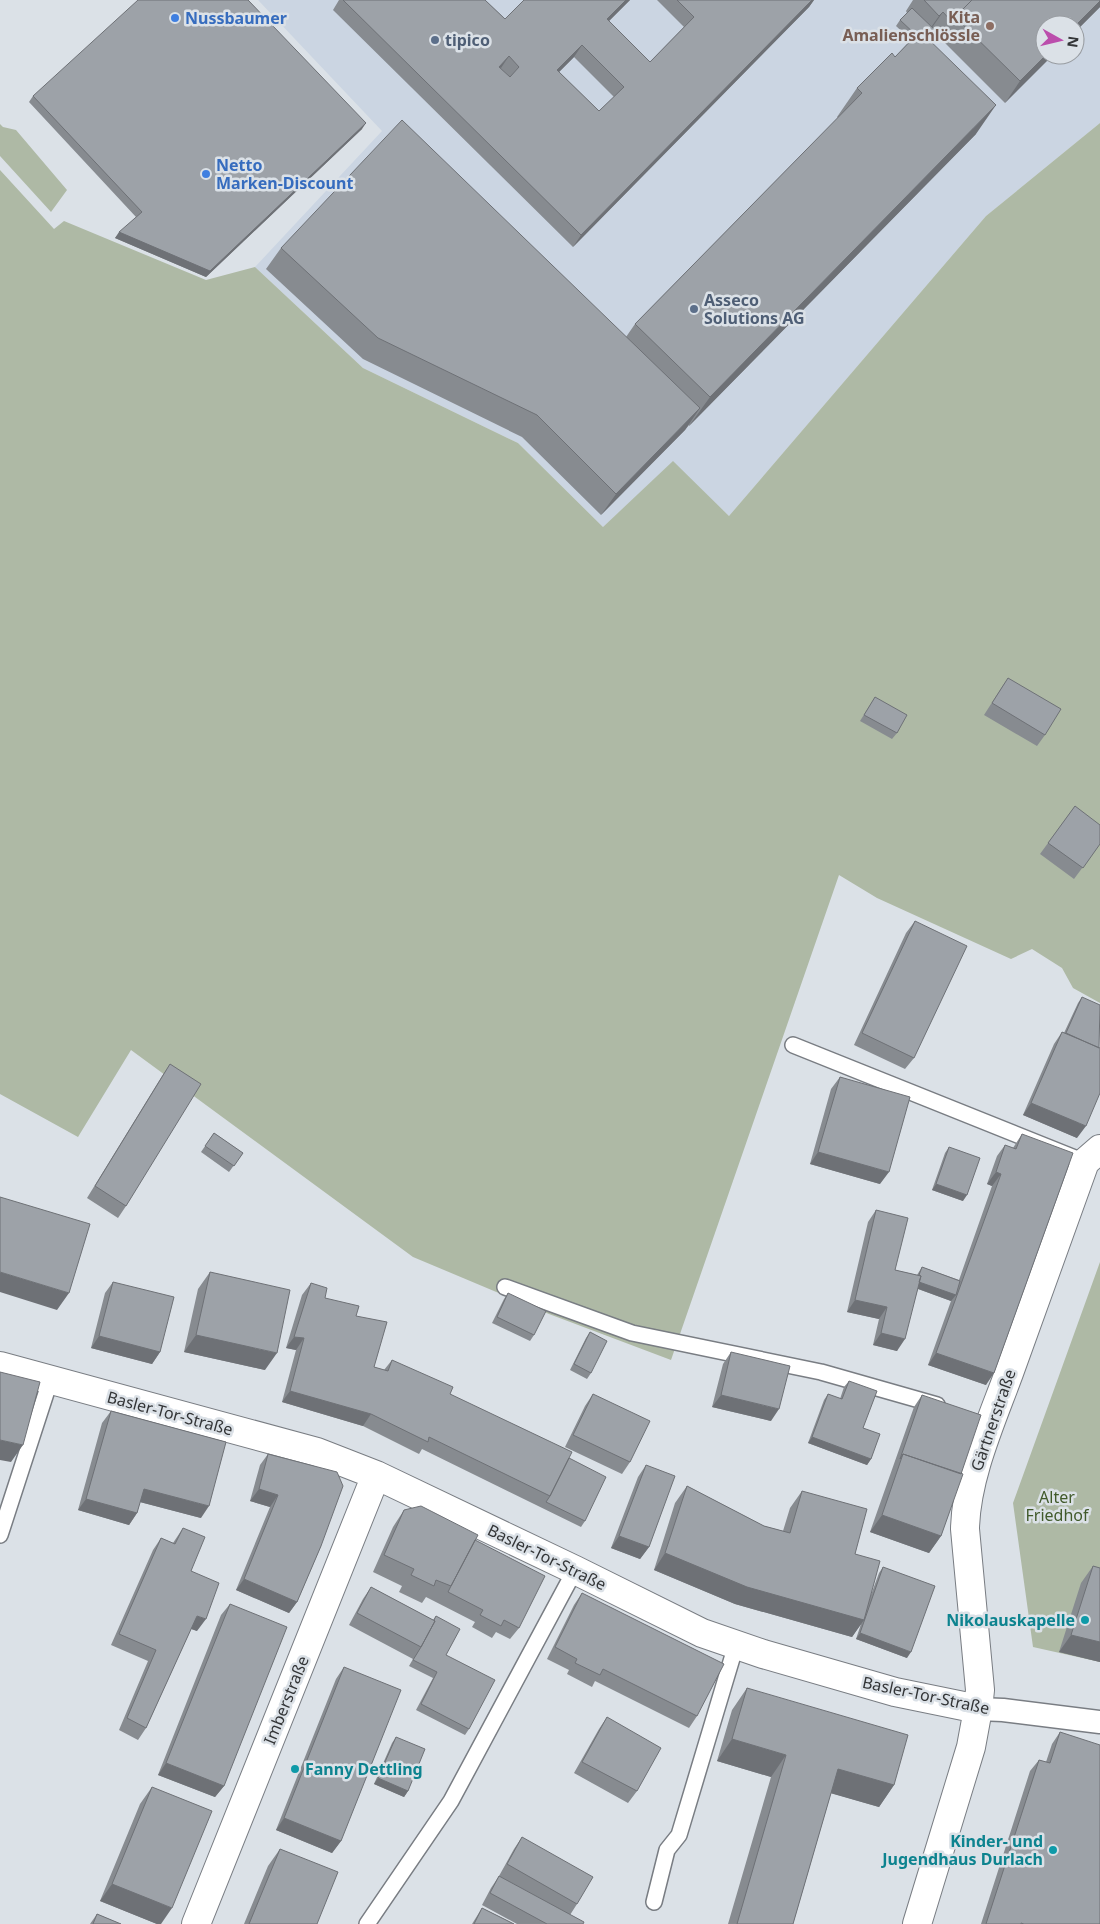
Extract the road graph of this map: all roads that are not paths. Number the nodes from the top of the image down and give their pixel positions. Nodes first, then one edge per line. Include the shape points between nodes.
1 (793, 1045) dead end
2 (1093, 1156) edge
3 (505, 1287) dead end
4 (0, 1366) edge
5 (50, 1381) junction
6 (953, 1410) edge
7 (376, 1475) junction
8 (0, 1535) edge
9 (575, 1570) junction
10 (736, 1645) junction
11 (978, 1709) junction
12 (1100, 1722) edge
13 (654, 1902) dead end
14 (196, 1924) edge
15 (367, 1924) edge
16 (917, 1924) edge

1 - 2 lane
2 - 11 street, Gärtnerstraße via 982,1419 965,1509 980,1690
3 - 6 lane via 632,1333 821,1372
4 - 5 street, Basler-Tor-Straße
5 - 7 street, Basler-Tor-Straße via 317,1452
5 - 8 lane
7 - 9 street, Basler-Tor-Straße
7 - 14 street, Imberstraße
9 - 10 street, Basler-Tor-Straße via 702,1633
9 - 15 lane via 451,1801
10 - 11 street, Basler-Tor-Straße via 895,1692
10 - 13 lane via 679,1835 667,1850
11 - 12 street, Basler-Tor-Straße
11 - 16 street, Gärtnerstraße via 971,1747

